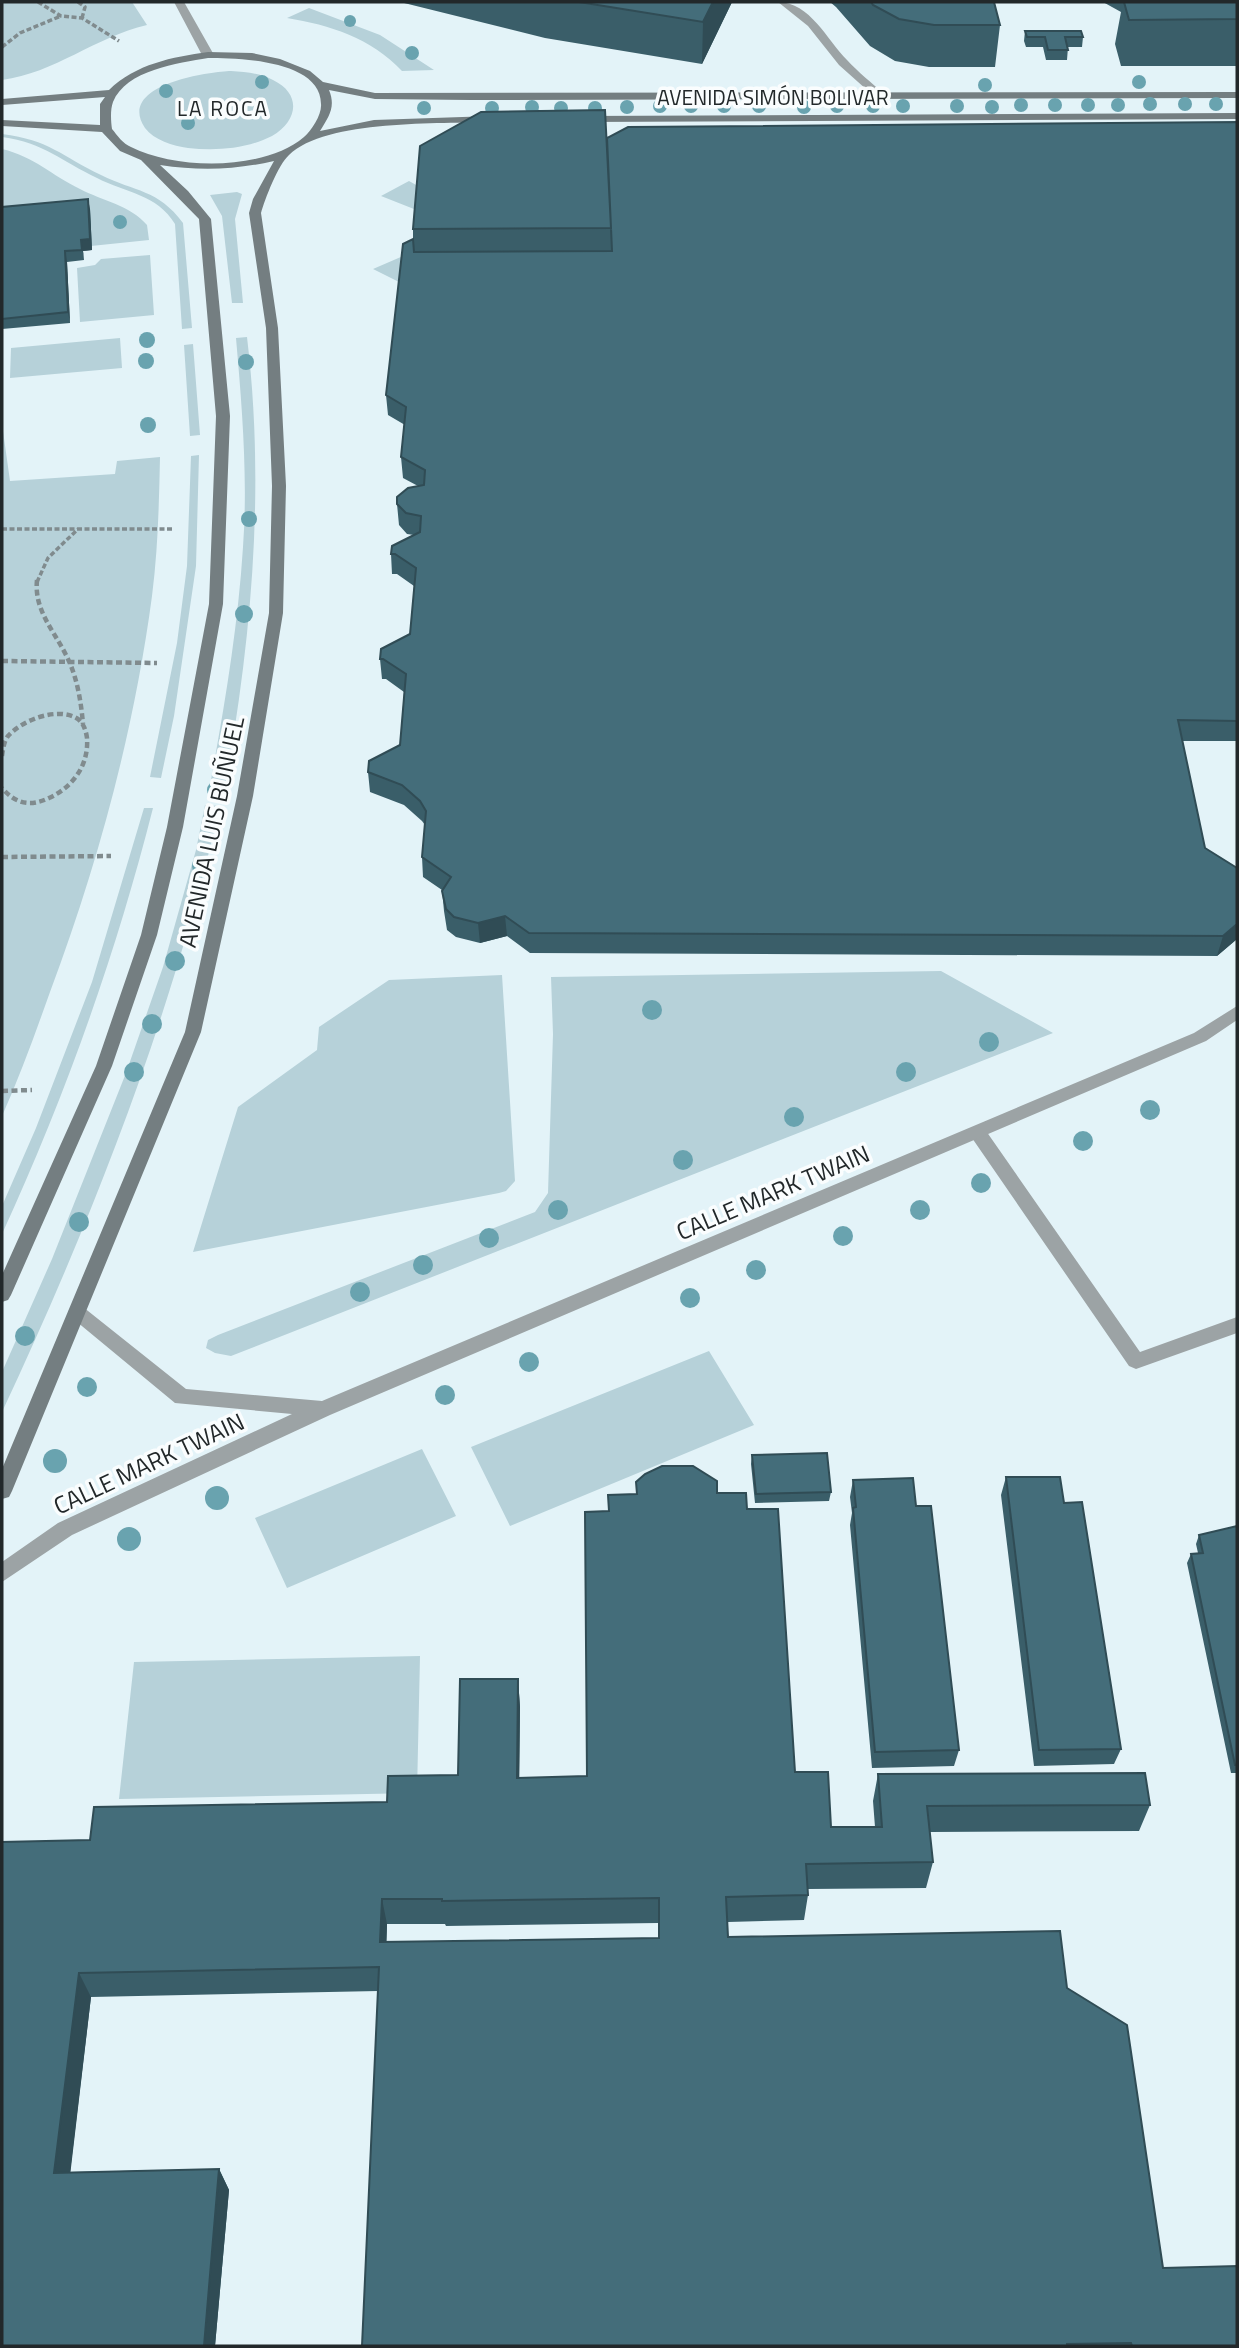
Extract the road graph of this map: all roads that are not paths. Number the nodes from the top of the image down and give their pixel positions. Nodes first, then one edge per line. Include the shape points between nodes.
1 (179, 2) edge
2 (783, 2) edge
3 (208, 55) junction
4 (320, 85) junction
5 (114, 93) junction
6 (1237, 95) edge
7 (880, 96) junction
8 (2, 102) edge
9 (1237, 116) edge
10 (511, 119) edge
11 (566, 119) edge
12 (2, 123) edge
13 (106, 129) junction
14 (311, 136) junction
15 (284, 152) junction
16 (147, 160) junction
17 (1237, 1012) edge
18 (978, 1133) junction
19 (2, 1295) edge
20 (77, 1312) junction
21 (1237, 1325) edge
22 (323, 1409) junction
23 (2, 1491) edge
24 (2, 1573) edge

1 - 3 street
2 - 7 street via 812,24 843,63
3 - 4 main road via 276,60 302,70
3 - 5 main road via 143,72
4 - 7 main road, AVENIDA SIMÓN BOLIVAR via 375,96
4 - 14 main road via 328,105
5 - 8 main road
5 - 13 main road via 103,117
6 - 7 main road, AVENIDA SIMÓN BOLIVAR
9 - 11 main road, AVENIDA SIMÓN BOLIVAR
10 - 14 main road via 374,123
12 - 13 main road
13 - 16 main road via 128,151
14 - 15 main road
15 - 16 main road via 216,168
15 - 20 main road, AVENIDA LUIS BUÑUEL via 255,213 272,328 279,485 276,613 253,752 194,1032
16 - 19 main road, AVENIDA LUIS BUÑUEL via 205,219 223,416 216,604 178,816 149,934 104,1066
17 - 18 street, CALLE MARK TWAIN via 1200,1037
18 - 21 street via 1136,1361
18 - 22 street, CALLE MARK TWAIN
20 - 22 street, CALLE MARK TWAIN via 182,1396
20 - 23 main road, AVENIDA LUIS BUÑUEL
22 - 24 street, CALLE MARK TWAIN via 65,1529

